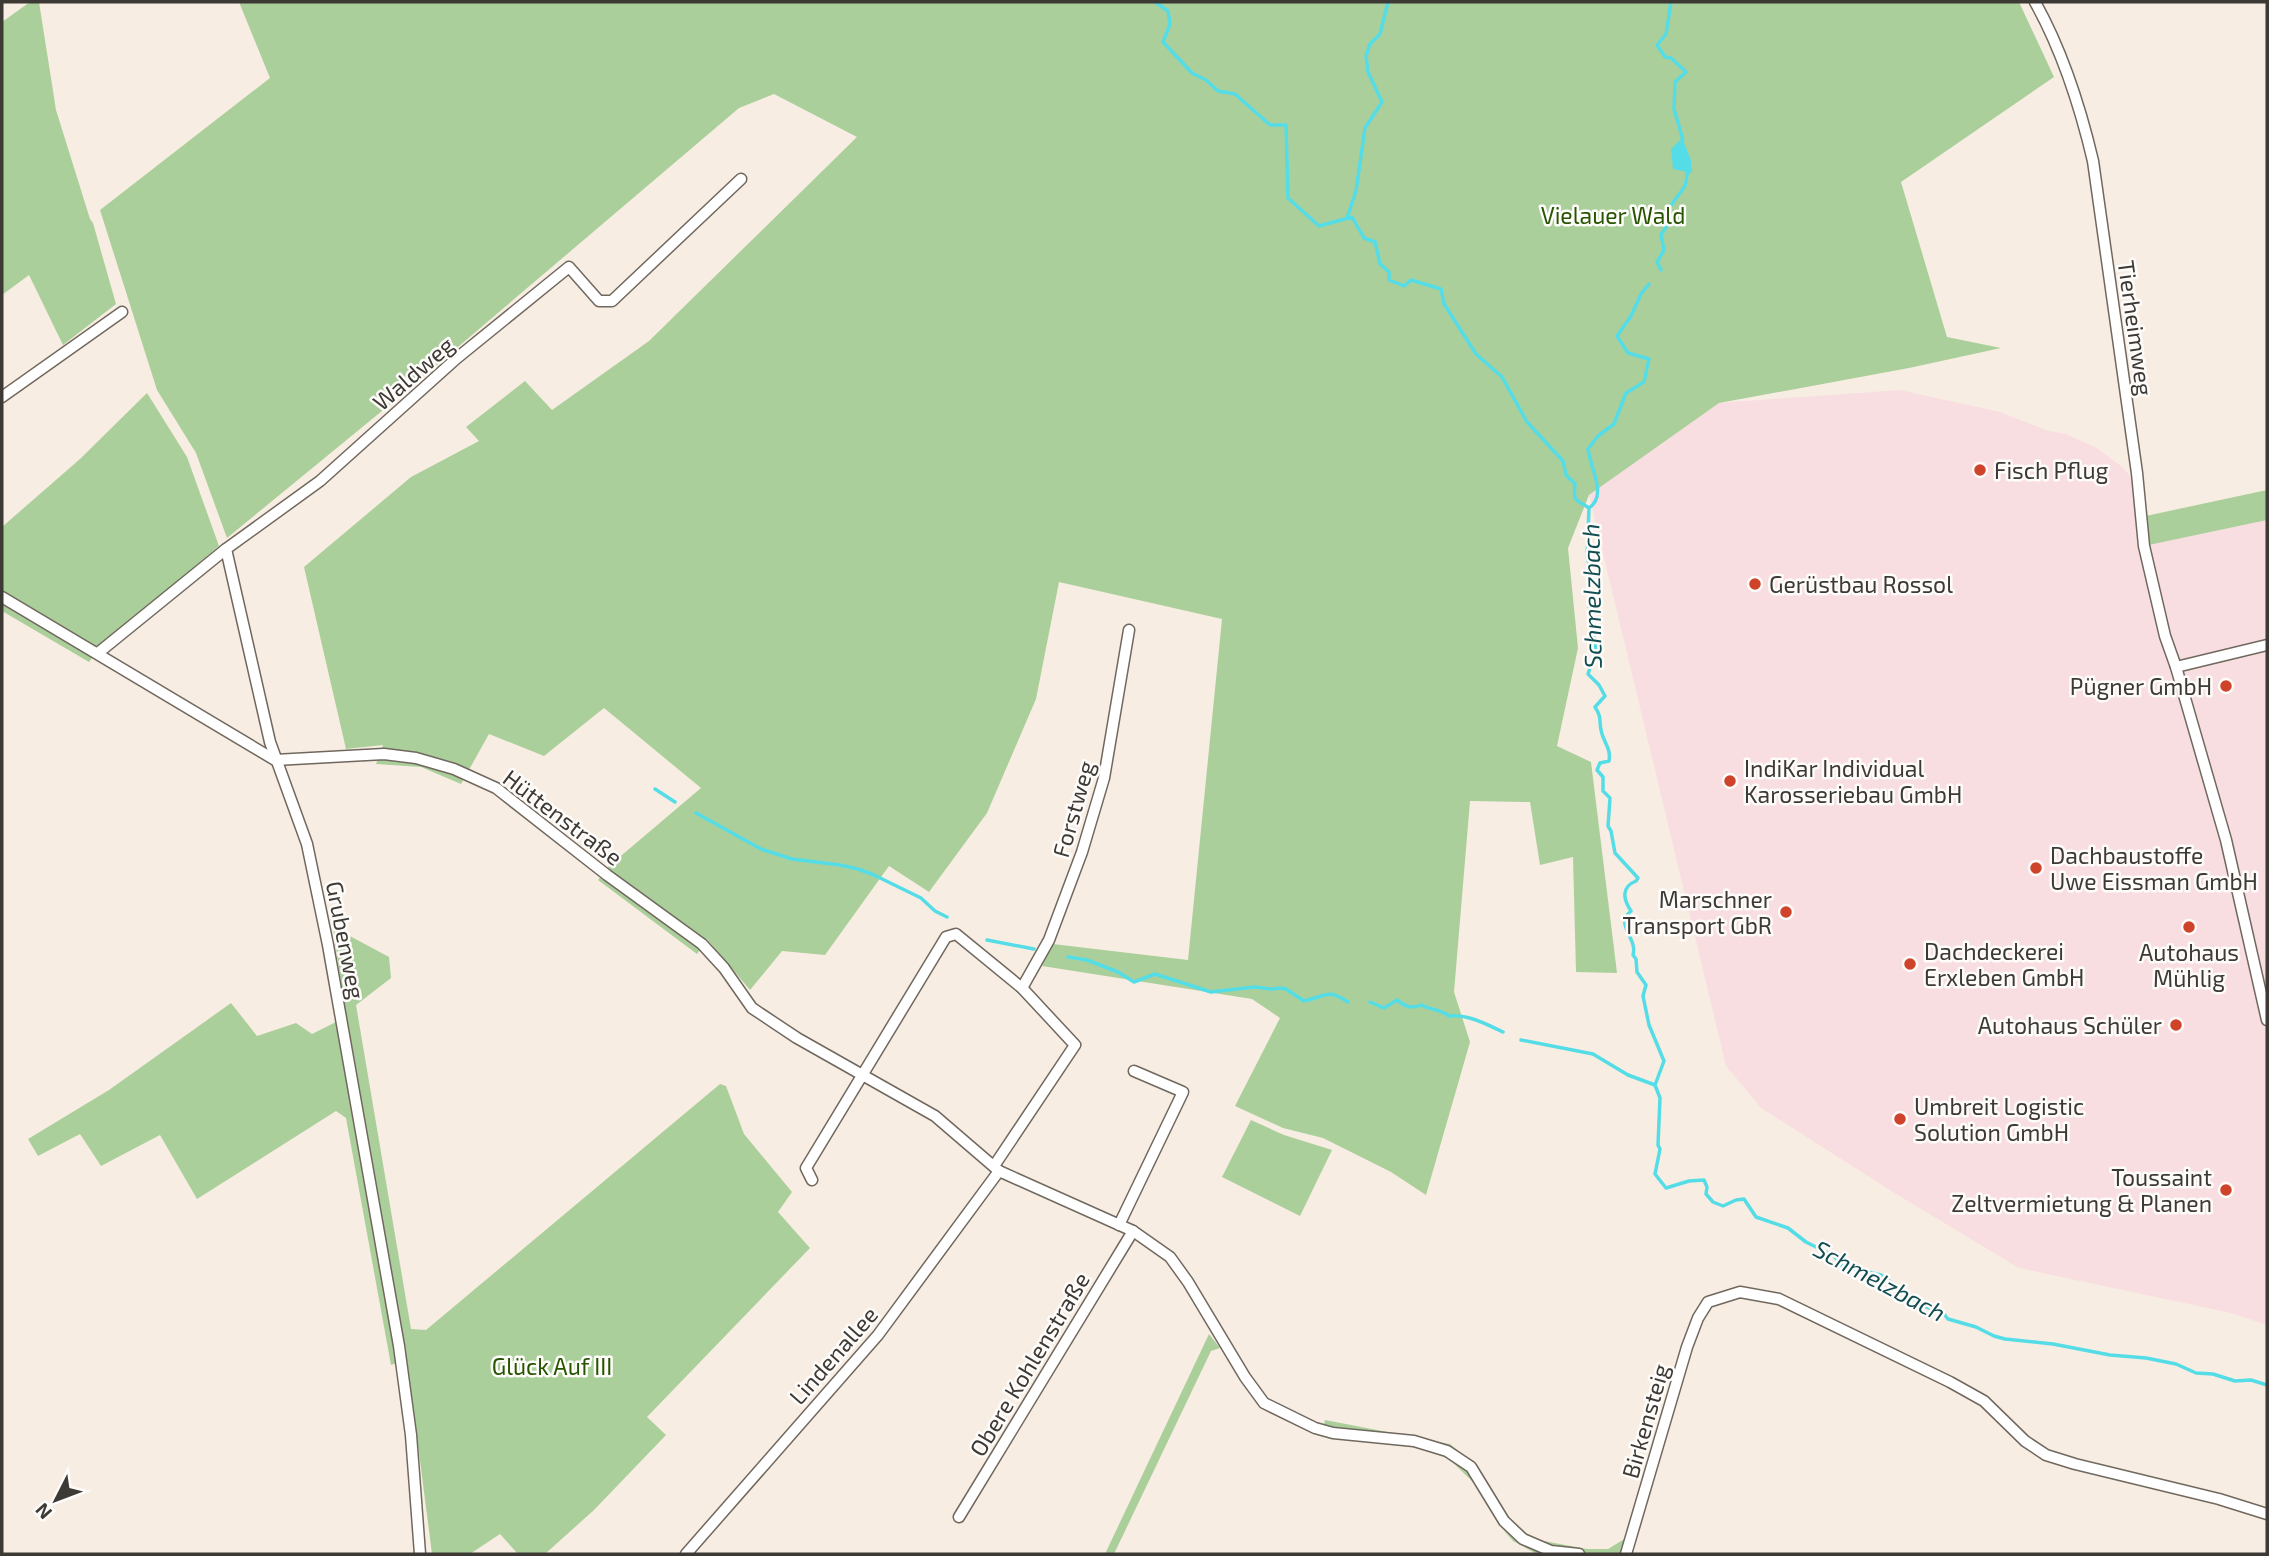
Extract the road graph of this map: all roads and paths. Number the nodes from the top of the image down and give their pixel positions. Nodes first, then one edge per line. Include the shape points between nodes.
1 (2035, 2) edge
2 (741, 179) dead end
3 (122, 312) dead end
4 (2, 397) edge
5 (226, 549) junction
6 (2, 597) edge
7 (1129, 630) dead end
8 (2267, 645) edge
9 (97, 653) junction
10 (2176, 667) junction
11 (275, 760) junction
12 (1022, 988) junction
13 (2267, 1020) edge
14 (1134, 1071) dead end
15 (862, 1076) junction
16 (997, 1169) junction
17 (812, 1180) dead end
18 (1119, 1225) junction
19 (1133, 1231) junction
20 (2267, 1514) edge
21 (959, 1517) dead end
22 (420, 1554) edge
23 (686, 1554) edge
24 (1578, 1554) edge
25 (1626, 1554) edge

1 - 10 street, Tierheimweg via 2068,74 2093,162 2144,546
2 - 5 street, Waldweg via 612,301 599,301 569,267 457,358 320,481
3 - 4 street
5 - 9 street, Waldweg
5 - 11 street, Grubenweg
6 - 9 street
7 - 12 street, Forstweg via 1104,778 1083,852 1049,940
8 - 10 street
9 - 11 street
10 - 13 street, Tierheimweg via 2226,840
11 - 15 street, Hüttenstraße via 384,754 416,758 496,788 702,944 752,1008
11 - 22 street, Grubenweg via 307,844 328,945 399,1346
12 - 15 street via 956,934 946,937
12 - 16 street via 1075,1045
14 - 18 street via 1183,1092
15 - 16 street via 935,1116
15 - 17 street via 806,1168
16 - 18 street
16 - 23 street, Lindenallee via 878,1335
18 - 19 street
19 - 21 street, Obere Kohlenstraße
19 - 24 street via 1170,1257 1265,1403 1315,1429 1414,1441 1447,1451 1471,1467 1504,1521 1523,1539 1551,1551
20 - 25 street, Birkensteig via 2046,1455 1984,1401 1950,1382 1779,1299 1740,1292 1708,1302 1698,1318

